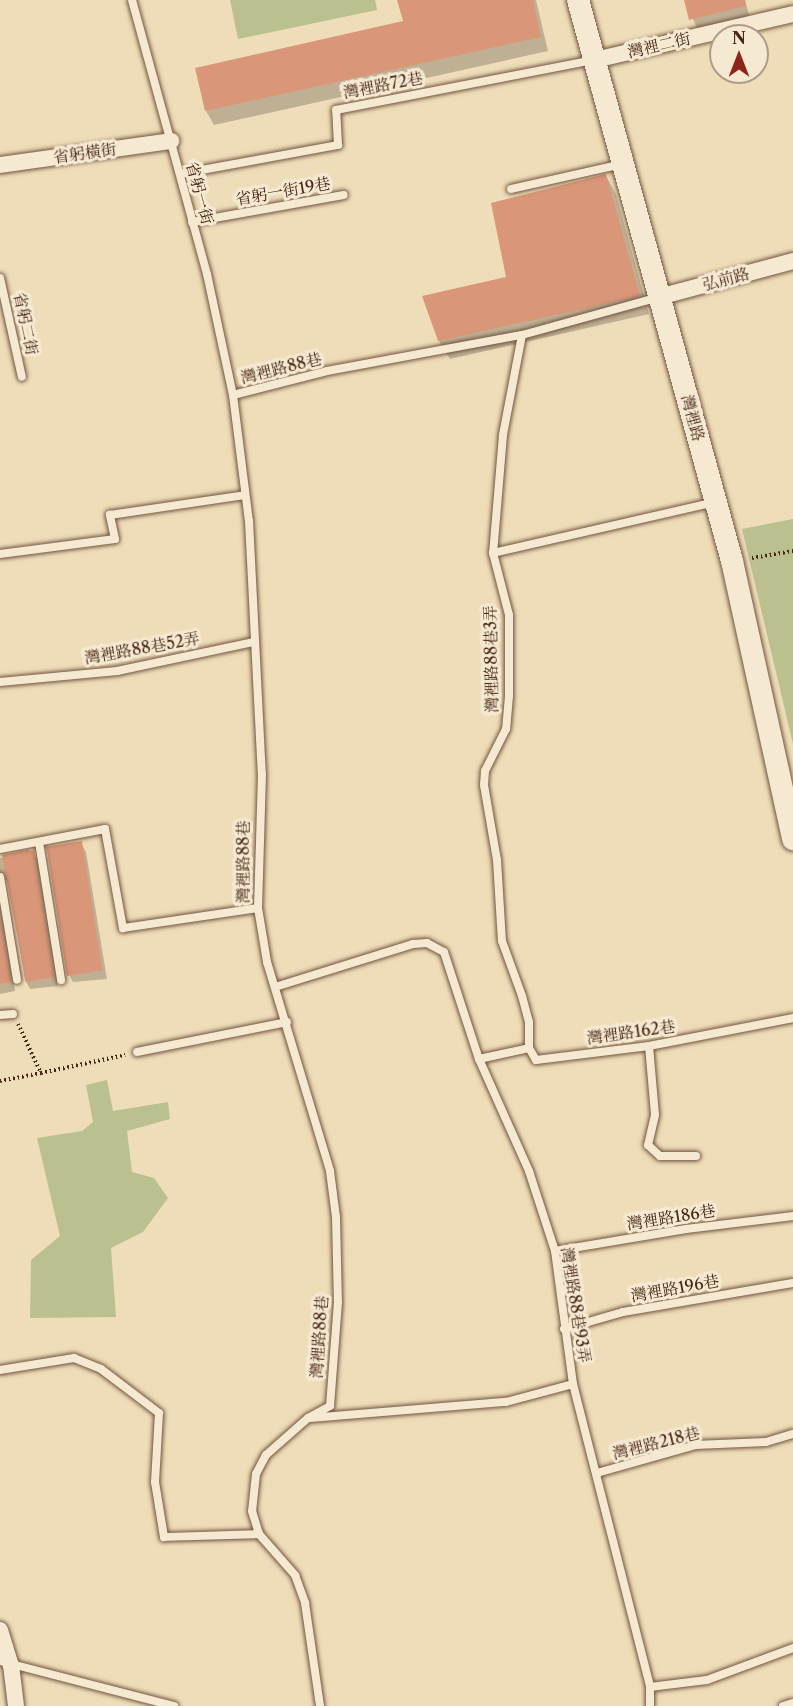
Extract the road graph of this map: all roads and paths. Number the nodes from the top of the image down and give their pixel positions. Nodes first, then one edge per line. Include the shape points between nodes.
1 (132, 0) edge
2 (578, 0) edge
3 (793, 14) edge
4 (595, 60) junction
5 (171, 141) junction
6 (623, 164) junction
7 (0, 165) edge
8 (180, 174) junction
9 (511, 189) dead end
10 (344, 195) dead end
11 (192, 222) junction
12 (793, 261) edge
13 (0, 278) edge
14 (659, 297) junction
15 (522, 335) junction
16 (22, 377) dead end
17 (233, 395) junction
18 (244, 495) junction
19 (716, 502) junction
20 (793, 551) edge
21 (493, 553) junction
22 (0, 554) edge
23 (732, 561) junction
24 (253, 642) junction
25 (0, 682) edge
26 (793, 839) edge
27 (39, 842) junction
28 (0, 849) edge
29 (0, 877) edge
30 (258, 908) junction
31 (17, 980) dead end
32 (61, 980) dead end
33 (275, 987) junction
34 (13, 1014) joint
35 (0, 1015) edge
36 (793, 1018) edge
37 (287, 1022) junction
38 (649, 1046) junction
39 (529, 1048) junction
40 (137, 1052) joint
41 (479, 1059) junction
42 (41, 1073) junction
43 (0, 1081) edge
44 (696, 1156) dead end
45 (793, 1216) edge
46 (555, 1251) junction
47 (793, 1283) edge
48 (564, 1329) junction
49 (0, 1370) edge
50 (573, 1384) junction
51 (308, 1418) junction
52 (793, 1434) edge
53 (597, 1473) junction
54 (259, 1534) junction
55 (0, 1630) edge
56 (793, 1648) edge
57 (6, 1663) edge
58 (650, 1687) junction
59 (793, 1703) edge
60 (16, 1706) edge
61 (174, 1706) edge
62 (320, 1706) edge
63 (650, 1706) edge
64 (783, 1706) edge

1 - 5 lane, 省躬一街
2 - 4 street, 灣裡路
3 - 4 street, 灣裡二街
4 - 6 street, 灣裡路
4 - 8 lane, 灣裡路72巷 via 336,110 338,146
5 - 7 street, 省躬橫街
5 - 8 lane, 省躬一街
6 - 9 lane
6 - 14 street, 灣裡路
8 - 11 lane, 省躬一街
10 - 11 lane, 省躬一街19巷
11 - 17 lane, 省躬一街
12 - 14 street, 弘前路
13 - 16 lane, 省躬二街
14 - 15 lane, 灣裡路88巷
14 - 19 street, 灣裡路
15 - 17 lane, 灣裡路88巷 via 327,371
15 - 21 lane, 灣裡路88巷3弄 via 503,435
17 - 18 lane, 灣裡路88巷
18 - 22 lane via 110,515 115,539
18 - 24 lane, 灣裡路88巷
19 - 21 lane
19 - 23 street, 灣裡路
20 - 23 path
21 - 39 lane, 灣裡路88巷3弄 via 509,615 509,696 506,729 485,771 484,785 497,860 502,941 529,1022
23 - 26 street, 灣裡路
24 - 25 lane, 灣裡路88巷52弄 via 117,671
24 - 30 lane, 灣裡路88巷 via 262,774
27 - 28 lane
27 - 30 lane via 105,829 123,928
27 - 32 lane
29 - 31 lane
30 - 33 lane, 灣裡路88巷
33 - 37 lane, 灣裡路88巷
33 - 41 lane, 灣裡路88巷93弄 via 413,944 436,946 444,952
34 - 35 lane
34 - 42 path
36 - 38 lane, 灣裡路162巷
37 - 40 lane
37 - 51 lane, 灣裡路88巷 via 330,1172 336,1217 338,1302 330,1406
38 - 39 lane, 灣裡路162巷 via 536,1060
38 - 44 lane via 655,1115 648,1145 660,1156
39 - 41 lane
40 - 42 path
41 - 46 lane, 灣裡路88巷93弄 via 529,1171
42 - 43 path
45 - 46 lane, 灣裡路186巷
46 - 48 lane, 灣裡路88巷93弄
47 - 48 lane, 灣裡路196巷 via 624,1312
48 - 50 lane, 灣裡路88巷93弄
49 - 54 lane via 74,1358 101,1369 159,1413 155,1482 164,1537
50 - 51 lane via 506,1402 411,1413
50 - 53 lane, 灣裡路88巷93弄
51 - 54 lane, 灣裡路88巷 via 266,1455 256,1474 252,1511
52 - 53 lane, 灣裡路218巷 via 766,1442 695,1445
53 - 58 lane, 灣裡路88巷93弄
54 - 62 lane, 灣裡路88巷 via 295,1575 305,1603
55 - 57 street
56 - 58 lane via 707,1680
57 - 60 street
57 - 61 lane
58 - 63 lane, 灣裡路88巷93弄
59 - 64 lane

